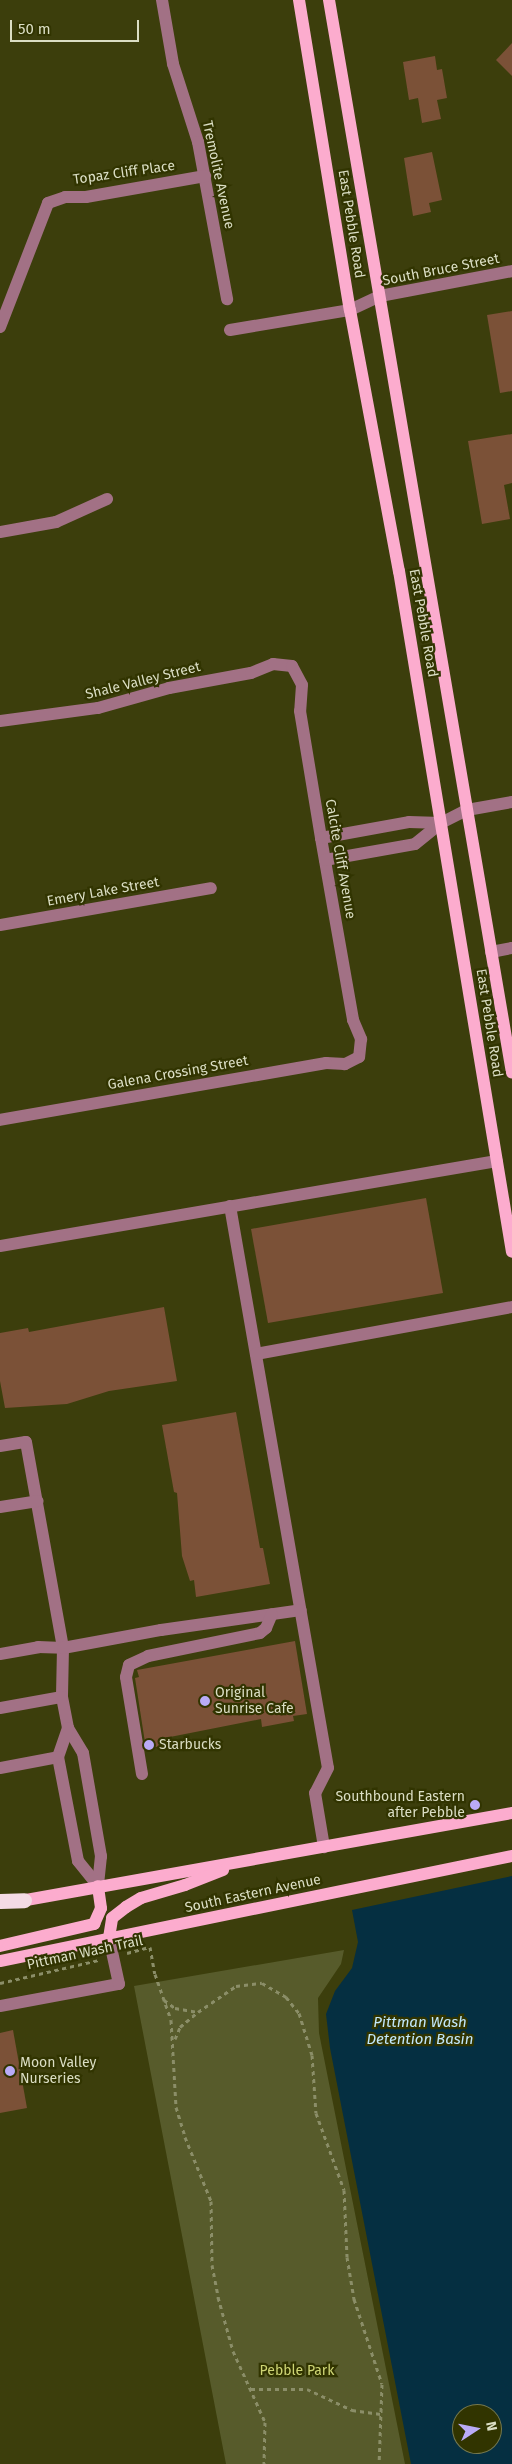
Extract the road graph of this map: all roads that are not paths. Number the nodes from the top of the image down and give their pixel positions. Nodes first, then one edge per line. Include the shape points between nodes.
1 (162, 0) edge
2 (299, 0) edge
3 (329, 0) edge
4 (205, 176) junction
5 (512, 271) edge
6 (380, 296) junction
7 (227, 298) dead end
8 (350, 310) junction
9 (0, 327) edge
10 (230, 330) dead end
11 (107, 499) dead end
12 (0, 532) edge
13 (292, 666) joint
14 (0, 721) edge
15 (512, 802) edge
16 (467, 810) junction
17 (441, 823) junction
18 (321, 838) junction
19 (325, 860) junction
20 (211, 888) dead end
21 (0, 925) edge
22 (512, 948) edge
23 (491, 952) junction
24 (359, 1057) joint
25 (512, 1073) edge
26 (0, 1120) edge
27 (497, 1161) junction
28 (230, 1206) junction
29 (0, 1246) edge
30 (512, 1252) edge
31 (512, 1307) edge
32 (256, 1354) junction
33 (0, 1446) edge
34 (38, 1501) junction
35 (0, 1507) edge
36 (301, 1610) junction
37 (272, 1614) junction
38 (63, 1648) junction
39 (0, 1654) edge
40 (62, 1697) junction
41 (0, 1708) edge
42 (68, 1728) junction
43 (58, 1757) junction
44 (0, 1768) edge
45 (142, 1774) dead end
46 (512, 1814) edge
47 (324, 1847) junction
48 (512, 1856) edge
49 (245, 1860) junction
50 (98, 1886) junction
51 (24, 1900) junction
52 (0, 1901) edge
53 (0, 1905) edge
54 (109, 1938) junction
55 (0, 1946) edge
56 (0, 1962) edge
57 (0, 2006) edge

1 - 4 street, Tremolite Avenue via 173,64 192,121
2 - 8 main road, East Pebble Road
3 - 6 main road, East Pebble Road
4 - 7 street, Tremolite Avenue
4 - 9 street, Topaz Cliff Place via 86,197 65,197 48,203
5 - 6 street, South Bruce Street
6 - 8 street, South Bruce Street
6 - 16 main road, East Pebble Road
8 - 10 street, South Bruce Street
8 - 17 main road, East Pebble Road
11 - 12 street via 56,522
13 - 14 street, Shale Valley Street via 273,664 251,673 169,688 98,708
13 - 18 street, Calcite Cliff Avenue via 302,685 300,711
15 - 16 street
16 - 17 street
16 - 23 main road, East Pebble Road
17 - 18 street via 410,822
17 - 19 street via 415,844
17 - 27 main road, East Pebble Road
18 - 19 street, Calcite Cliff Avenue
19 - 24 street, Calcite Cliff Avenue via 353,1020 361,1039
20 - 21 street, Emery Lake Street
22 - 23 street
23 - 25 main road, East Pebble Road
24 - 26 street, Galena Crossing Street via 345,1064 326,1063
27 - 28 street
27 - 30 main road, East Pebble Road
28 - 29 street
28 - 32 street
31 - 32 street
32 - 36 street
33 - 34 street via 26,1442
34 - 35 street
34 - 38 street
36 - 37 street
36 - 47 street via 328,1768 315,1793
37 - 38 street
37 - 45 street via 260,1633 148,1656 130,1665 126,1677
38 - 39 street via 38,1647
38 - 40 street
40 - 41 street
40 - 42 street
42 - 43 street
42 - 50 street via 83,1753 101,1856
43 - 44 street
43 - 50 street via 78,1861
46 - 47 main road
47 - 49 main road
48 - 54 main road, South Eastern Avenue
49 - 50 main road
49 - 54 main road via 185,1886 141,1898 112,1918
50 - 51 main road
50 - 55 main road via 101,1908 94,1924
51 - 52 highway
51 - 53 main road
54 - 56 main road, South Eastern Avenue
54 - 57 street via 119,1984

